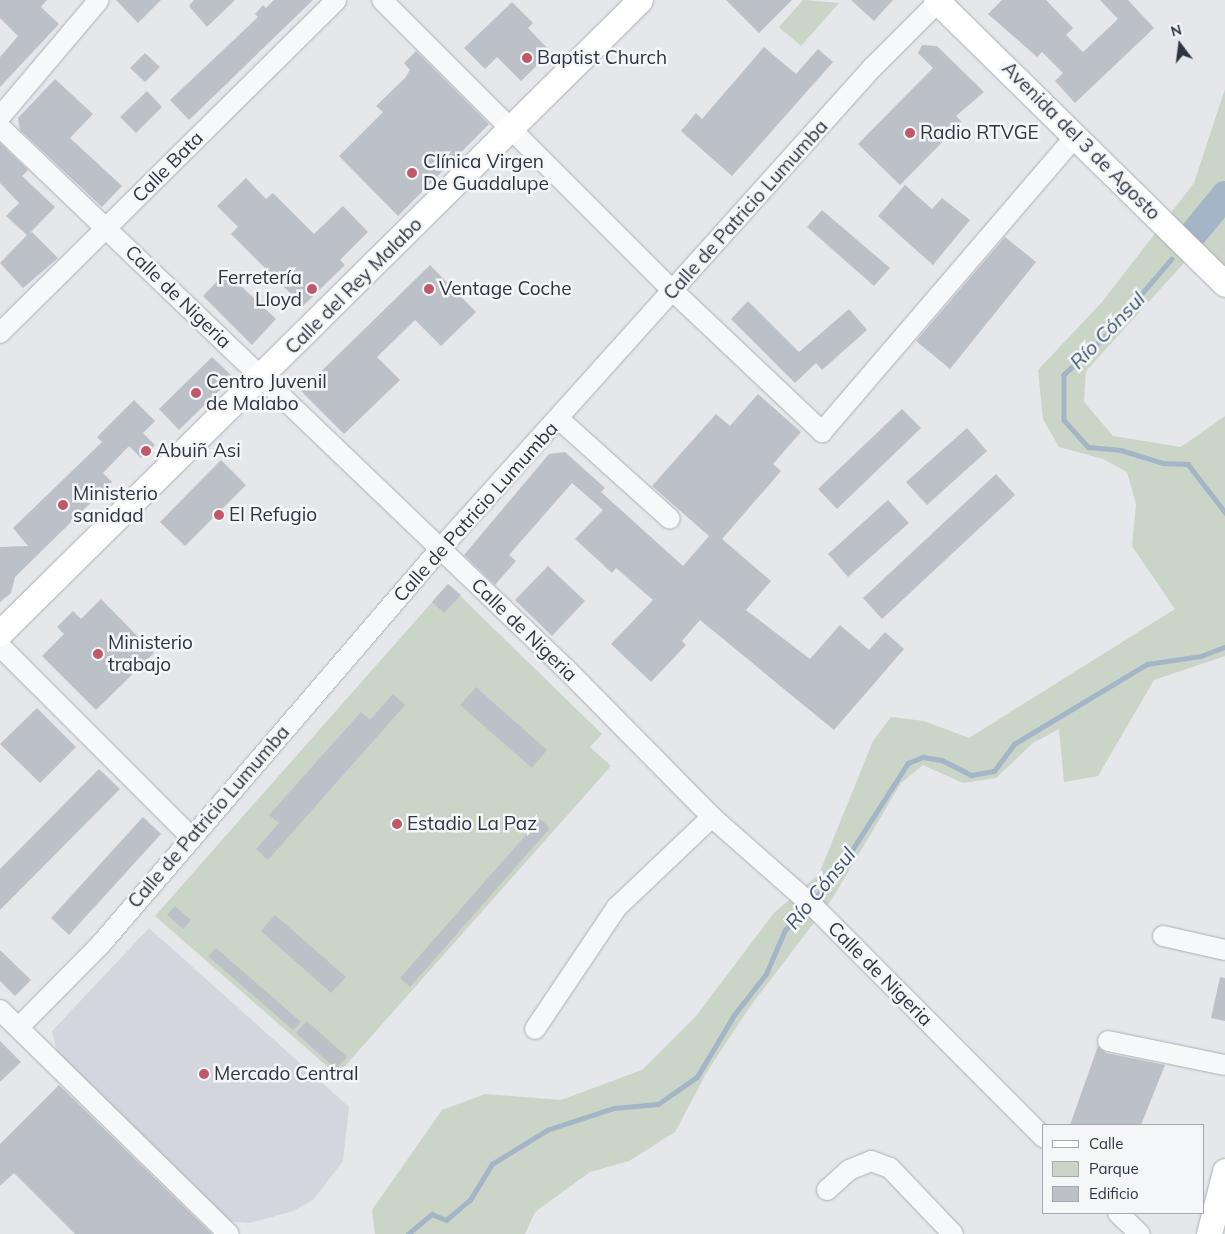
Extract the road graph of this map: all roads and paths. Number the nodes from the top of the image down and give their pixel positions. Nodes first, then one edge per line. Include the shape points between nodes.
1 (100, 0) edge
2 (336, 0) edge
3 (382, 0) edge
4 (640, 0) edge
5 (937, 1) edge
6 (0, 117) edge
7 (0, 127) edge
8 (510, 128) junction
9 (1076, 135) junction
10 (106, 228) junction
11 (1225, 284) edge
12 (672, 290) junction
13 (0, 333) edge
14 (262, 377) junction
15 (559, 419) junction
16 (670, 520) dead end
17 (440, 549) junction
18 (0, 633) edge
19 (0, 646) edge
20 (712, 817) junction
21 (191, 837) junction
22 (1163, 936) dead end
23 (1225, 950) edge
24 (0, 1010) edge
25 (19, 1027) junction
26 (535, 1029) dead end
27 (1108, 1041) dead end
28 (1225, 1065) edge
29 (1042, 1136) edge
30 (1225, 1171) edge
31 (827, 1190) dead end
32 (1119, 1214) edge
33 (229, 1234) edge
34 (953, 1234) edge
35 (1140, 1234) edge
36 (1209, 1234) edge

1 - 6 street
2 - 10 street, Calle Bata
3 - 8 street
4 - 8 main road, Calle del Rey Malabo
5 - 9 main road, Avenida del 3 de Agosto
5 - 12 street, Calle de Patricio Lumumba via 873,67
7 - 10 street, Calle de Nigeria
8 - 12 street
8 - 14 main road, Calle del Rey Malabo
9 - 11 main road, Avenida del 3 de Agosto
9 - 12 street via 822,432
10 - 13 street, Calle Bata
10 - 14 street, Calle de Nigeria
12 - 15 street, Calle de Patricio Lumumba
14 - 17 street, Calle de Nigeria
14 - 18 main road, Calle del Rey Malabo
15 - 16 street
15 - 17 street, Calle de Patricio Lumumba
17 - 20 street, Calle de Nigeria
17 - 21 street, Calle de Patricio Lumumba
19 - 21 street
20 - 26 street via 618,907
20 - 29 street, Calle de Nigeria via 813,906
21 - 25 street, Calle de Patricio Lumumba via 101,944
22 - 23 street
24 - 25 street
25 - 33 street
27 - 28 street
30 - 36 main road
31 - 34 street via 849,1170 871,1161 890,1168
32 - 35 street

